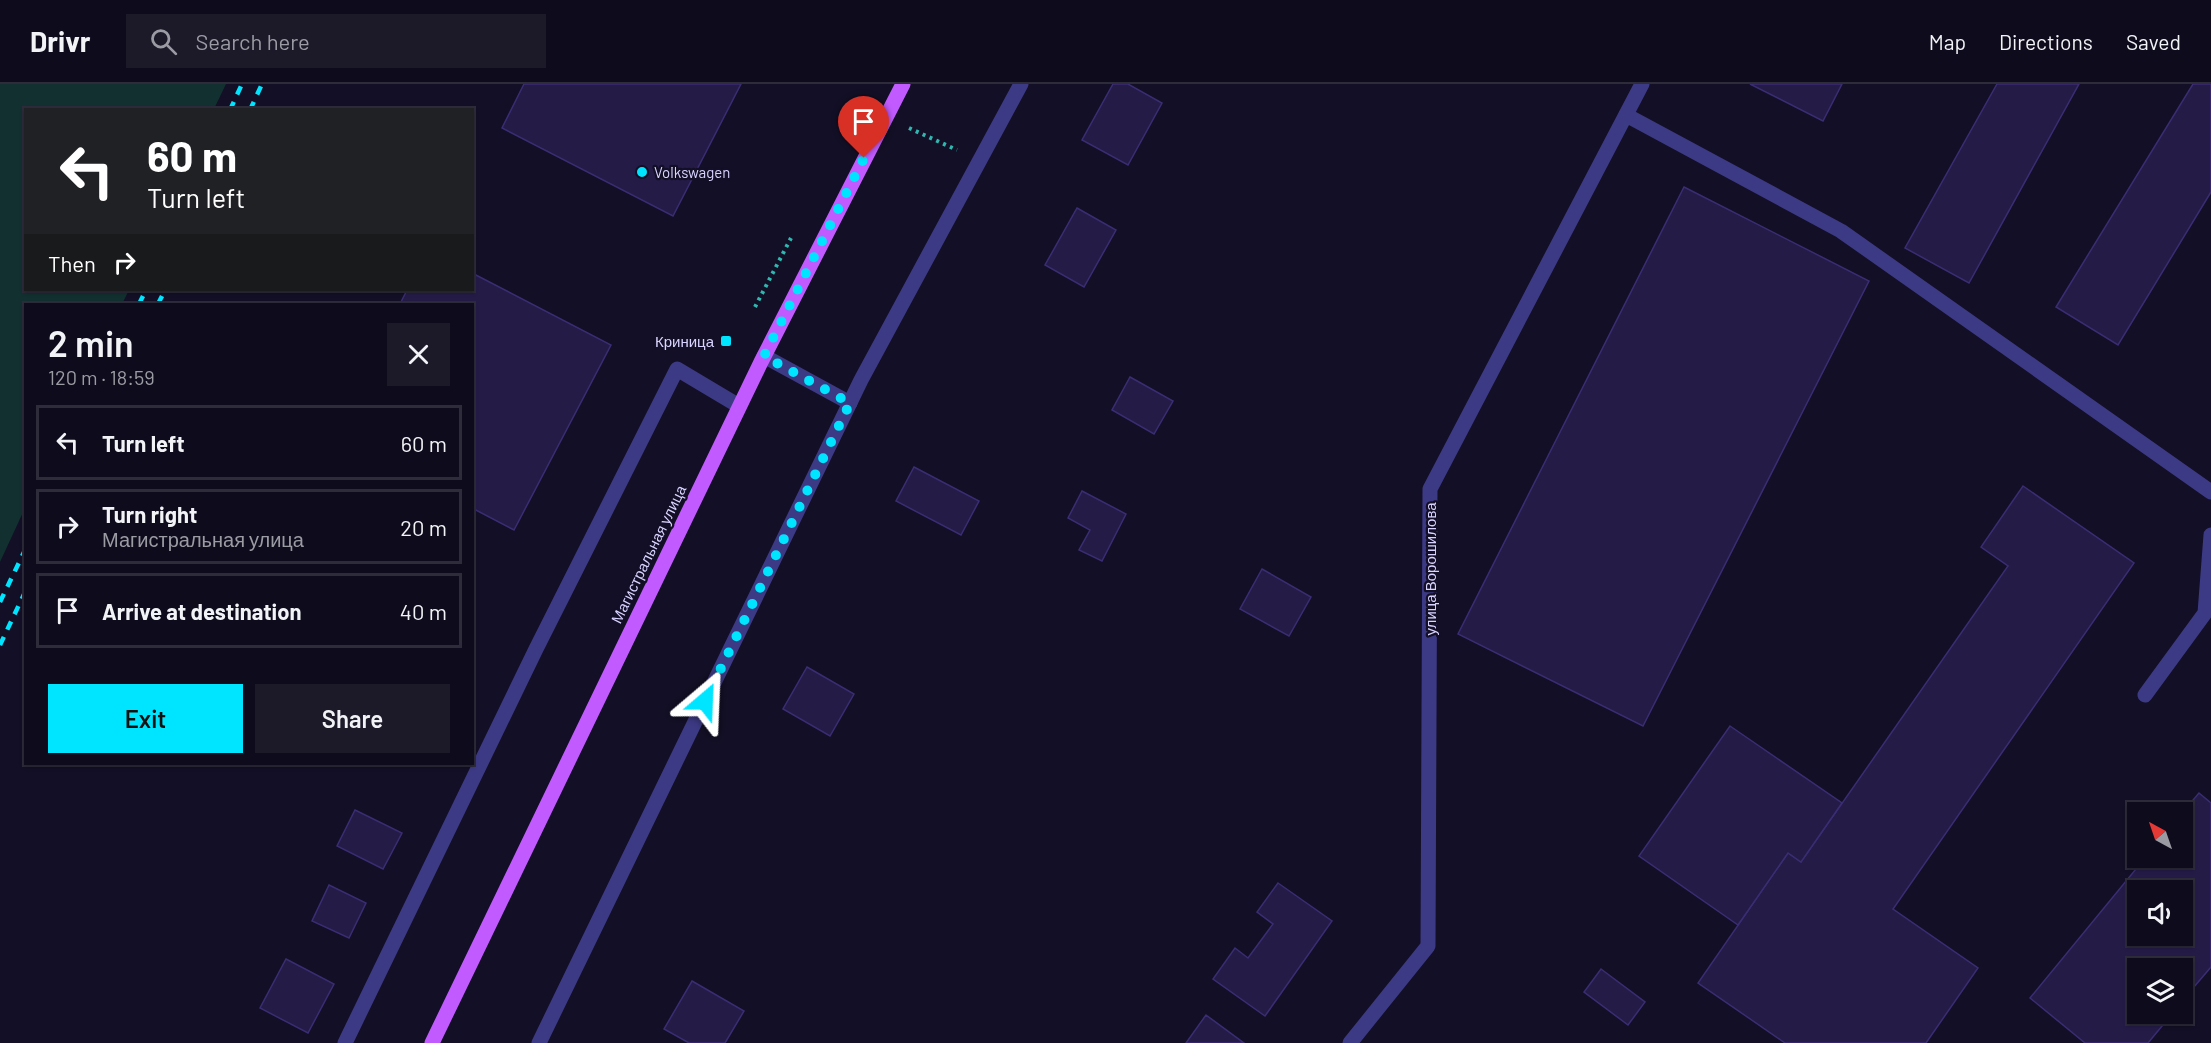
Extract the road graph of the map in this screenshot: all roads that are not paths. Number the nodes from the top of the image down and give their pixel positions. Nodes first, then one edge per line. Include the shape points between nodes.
1 (903, 84) edge
2 (1021, 84) edge
3 (1642, 84) edge
4 (1626, 115) junction
5 (764, 356) junction
6 (850, 403) junction
7 (739, 406) junction
8 (2211, 492) edge
9 (2211, 535) edge
10 (2145, 696) dead end
11 (345, 1043) edge
12 (432, 1043) edge
13 (539, 1043) edge
14 (1350, 1043) edge

1 - 5 main road, Магистральная улица
2 - 6 street
3 - 4 street, улица Ворошилова
4 - 8 street via 1841,231
4 - 14 street, улица Ворошилова via 1430,489 1428,946
5 - 6 street
5 - 7 main road, Магистральная улица
6 - 13 street
7 - 11 street via 677,369 536,648
7 - 12 main road, Магистральная улица
9 - 10 street via 2205,613

